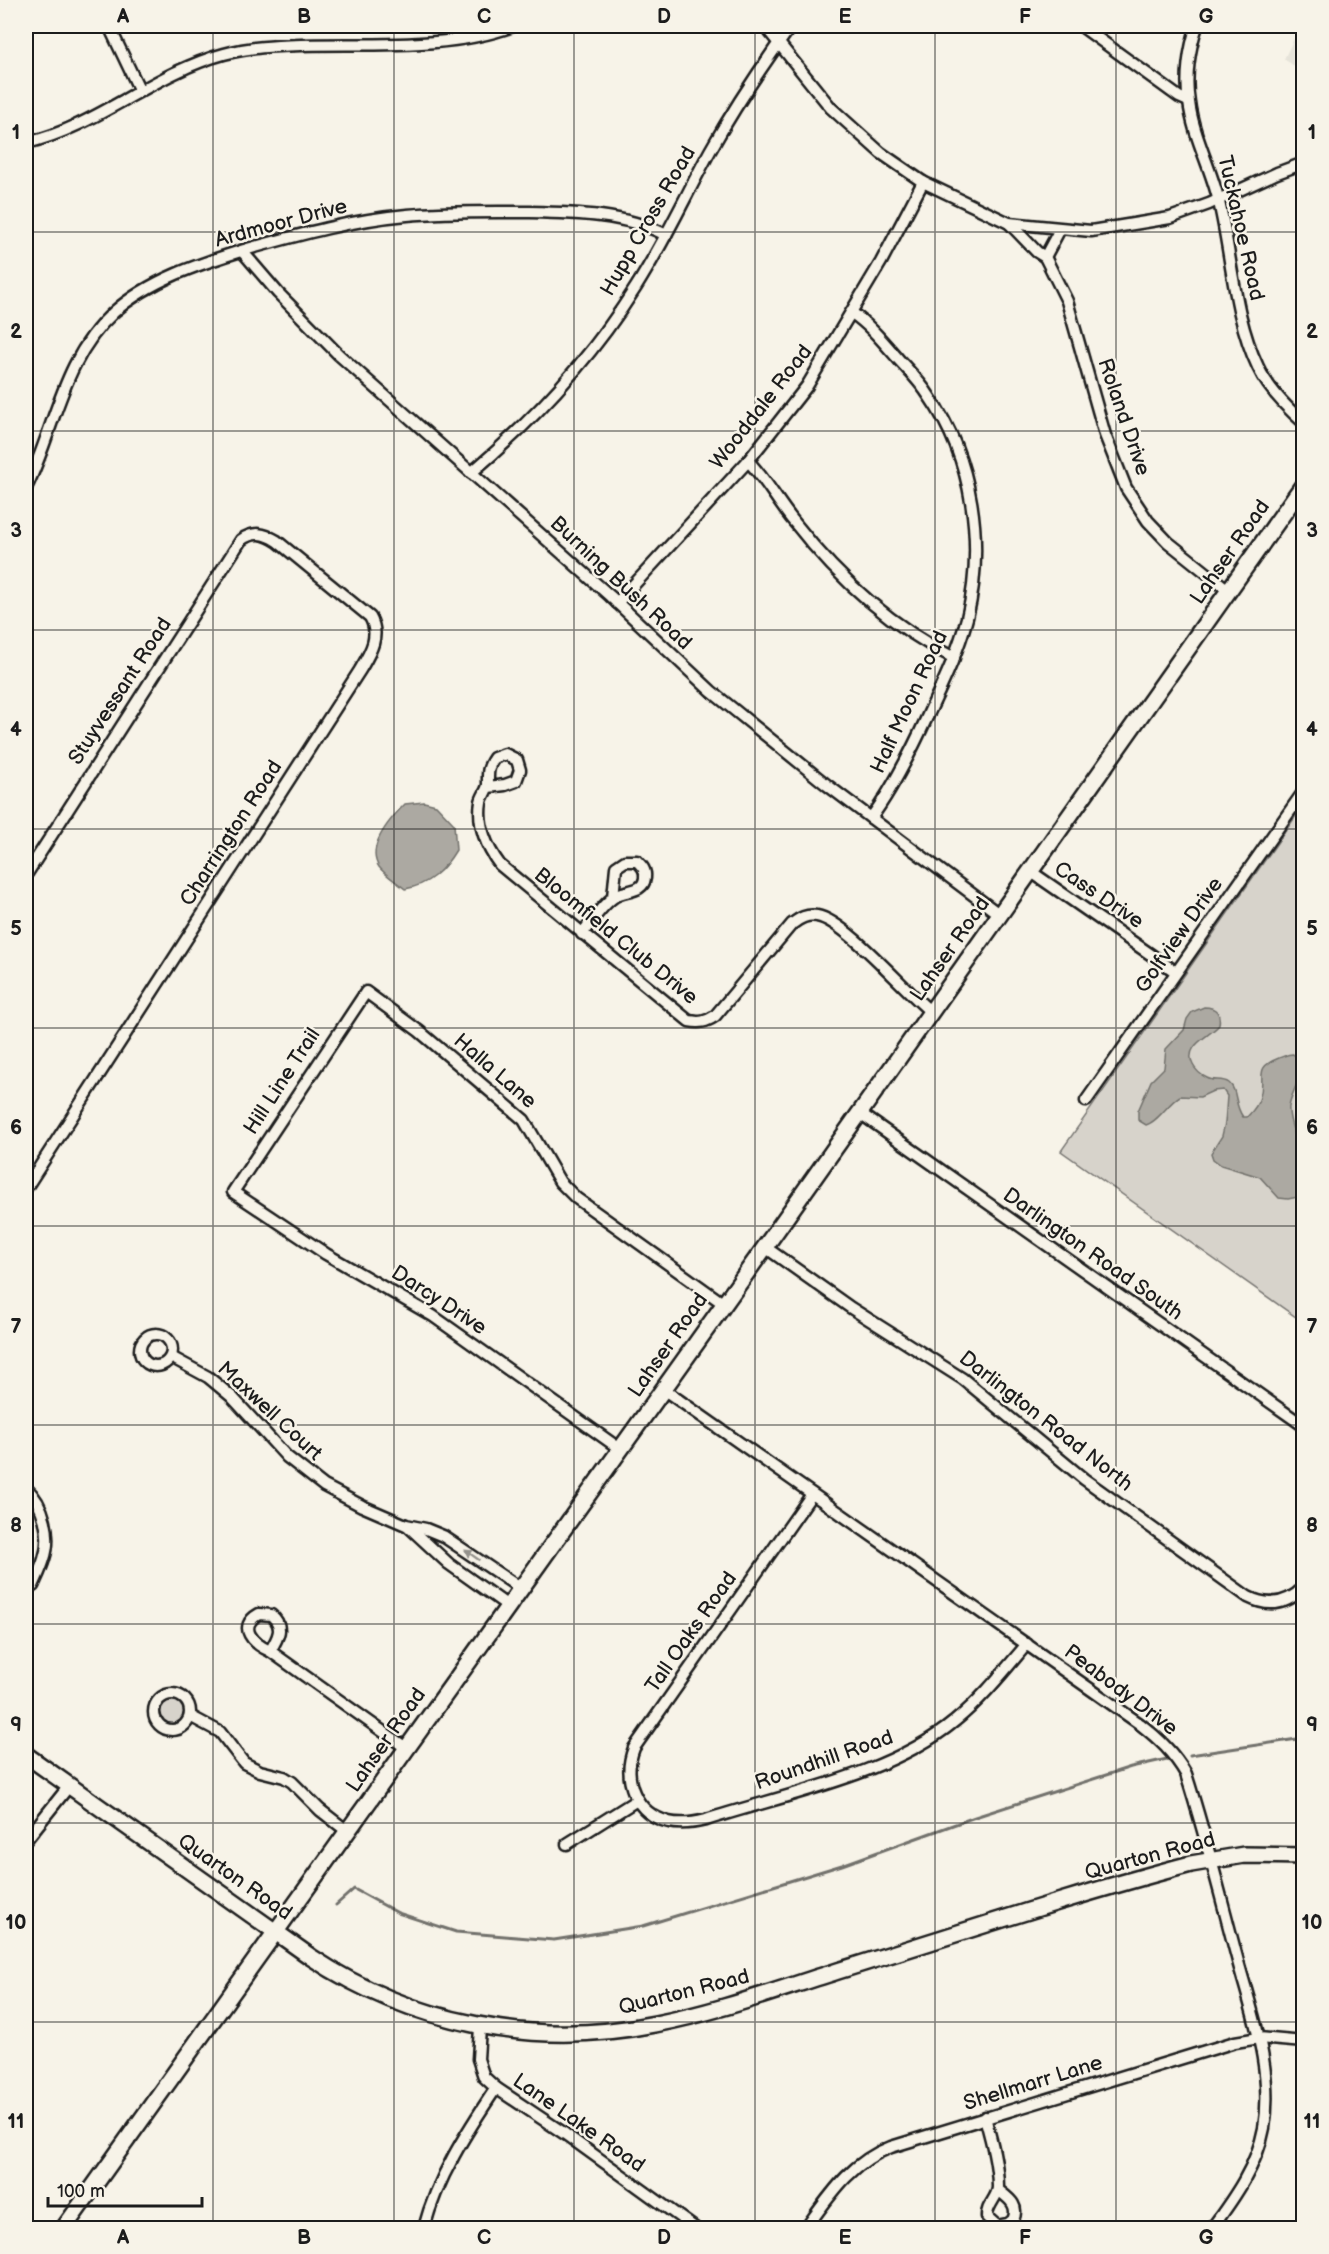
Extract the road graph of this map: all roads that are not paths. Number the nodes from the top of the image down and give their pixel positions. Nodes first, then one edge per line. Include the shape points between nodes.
1 (109, 26) edge
2 (513, 26) edge
3 (765, 26) edge
4 (791, 26) edge
5 (1081, 26) edge
6 (1197, 26) edge
7 (778, 43) junction
8 (140, 90) junction
9 (1188, 101) junction
10 (26, 143) edge
11 (1304, 163) edge
12 (923, 182) junction
13 (1218, 200) junction
14 (1009, 223) junction
15 (1060, 229) junction
16 (666, 235) junction
17 (242, 251) junction
18 (1045, 257) junction
19 (852, 313) junction
20 (1304, 423) edge
21 (748, 461) junction
22 (471, 473) junction
23 (1304, 484) edge
24 (26, 488) edge
25 (254, 534) joint
26 (1228, 590) junction
27 (617, 603) junction
28 (954, 658) junction
29 (488, 787) dead end
30 (1304, 791) edge
31 (871, 818) junction
32 (1030, 871) junction
33 (26, 875) edge
34 (613, 897) dead end
35 (1000, 915) junction
36 (582, 934) junction
37 (1176, 972) junction
38 (366, 992) joint
39 (931, 1012) junction
40 (1086, 1101) dead end
41 (860, 1113) junction
42 (26, 1188) edge
43 (233, 1192) joint
44 (765, 1247) junction
45 (724, 1304) junction
46 (171, 1358) dead end
47 (663, 1389) junction
48 (1304, 1426) edge
49 (620, 1449) junction
50 (26, 1488) edge
51 (812, 1494) junction
52 (406, 1525) junction
53 (33, 1586) dead end
54 (1304, 1587) edge
55 (520, 1588) junction
56 (508, 1606) junction
57 (1027, 1644) junction
58 (270, 1651) dead end
59 (190, 1716) dead end
60 (406, 1748) junction
61 (26, 1755) edge
62 (69, 1786) junction
63 (637, 1800) junction
64 (347, 1831) junction
65 (26, 1840) edge
66 (567, 1844) dead end
67 (1304, 1856) edge
68 (1211, 1860) junction
69 (275, 1932) junction
70 (480, 2027) junction
71 (1259, 2038) junction
72 (1304, 2042) edge
73 (496, 2088) junction
74 (985, 2117) junction
75 (998, 2190) dead end
76 (64, 2229) edge
77 (424, 2229) edge
78 (695, 2229) edge
79 (806, 2229) edge
80 (1212, 2229) edge

1 - 8 street
2 - 8 street via 471,38 248,49 188,66
3 - 7 street
4 - 7 street, Hupp Cross Road
5 - 9 street
6 - 9 street, Tuckahoe Road via 1188,71
7 - 12 street via 848,125
7 - 16 street, Hupp Cross Road via 724,126
8 - 10 street via 61,132
9 - 13 street, Tuckahoe Road
11 - 13 street
12 - 14 street
12 - 19 street, Wooddale Road
13 - 15 street via 1170,218 1091,231
13 - 20 street, Tuckahoe Road via 1250,348 1268,384
14 - 15 street
14 - 18 street, Roland Drive
15 - 18 street
16 - 17 street, Ardmoor Drive via 639,222 598,217 452,212 340,225
16 - 22 street, Hupp Cross Road via 629,297 560,388
17 - 22 street, Burning Bush Road via 339,355
17 - 24 street, Ardmoor Drive via 153,285 123,305 98,329 70,372
18 - 26 street, Roland Drive via 1067,301 1101,422 1126,488 1168,542
19 - 21 street, Wooddale Road via 807,386
19 - 28 street, Half Moon Road via 866,323 929,395 964,472 974,520 974,563 972,596
21 - 27 street, Wooddale Road
21 - 28 street via 795,523 846,580 901,626
22 - 27 street, Burning Bush Road
23 - 26 street, Lahser Road
25 - 33 street, Stuyvessant Road via 241,540 228,558
25 - 42 street, Charrington Road via 277,540 363,611 373,624 374,642 360,670
26 - 32 street, Lahser Road
27 - 31 street, Burning Bush Road via 735,712
28 - 31 street, Half Moon Road via 915,743
29 - 36 street, Bloomfield Club Drive via 481,801 481,825 493,856 510,875
30 - 37 street, Golfview Drive
31 - 35 street, Burning Bush Road
32 - 35 street, Lahser Road
32 - 37 street, Cass Drive
34 - 36 street
35 - 39 street, Lahser Road
36 - 39 street, Bloomfield Club Drive via 682,1016 698,1023 715,1016 792,924 801,917 817,916 849,935
37 - 40 street, Golfview Drive
38 - 43 street, Hill Line Trail
38 - 45 street, Halla Lane via 419,1031 524,1120 560,1182 576,1198
39 - 41 street, Lahser Road
41 - 44 street, Lahser Road
41 - 48 street, Darlington Road South
43 - 49 street, Darcy Drive via 326,1254 433,1316
44 - 45 street, Lahser Road
44 - 54 street, Darlington Road North via 851,1308 963,1379 1084,1479 1248,1597 1275,1604
45 - 47 street, Lahser Road
46 - 52 street, Maxwell Court via 208,1377 232,1397 279,1449 312,1478 339,1495
47 - 49 street, Lahser Road
47 - 51 street, Peabody Drive
49 - 55 street, Lahser Road
50 - 53 street via 40,1509 46,1536 44,1560
51 - 57 street, Peabody Drive
51 - 63 street, Tall Oaks Road via 638,1742 629,1768
55 -> 52 street, Maxwell Court via 442,1536
52 - 56 street, Maxwell Court via 449,1564
55 - 56 street, Lahser Road
56 - 60 street, Lahser Road
57 - 63 street, Roundhill Road via 954,1722 909,1751 866,1770 687,1824 656,1817
57 - 68 street, Peabody Drive via 1167,1747 1186,1774
58 - 60 street
59 - 64 street via 220,1732 244,1763 292,1782
60 - 64 street, Lahser Road
61 - 62 street, Quarton Road
62 - 65 street
62 - 69 street, Quarton Road
63 - 66 street
64 - 69 street, Lahser Road
67 - 68 street, Quarton Road via 1266,1854
68 - 70 street, Quarton Road via 664,2022 583,2033
68 - 71 street, Peabody Drive
69 - 70 street, Quarton Road via 330,1970 384,1997
69 - 76 street, Lahser Road
70 - 73 street, Lane Lake Road via 480,2068
71 - 72 street, Shellmarr Lane
71 - 74 street, Shellmarr Lane
71 - 80 street, Peabody Drive via 1267,2102 1263,2131 1242,2184
73 - 77 street via 455,2154
73 - 78 street, Lane Lake Road
74 - 75 street
74 - 79 street, Shellmarr Lane via 867,2158 843,2178

